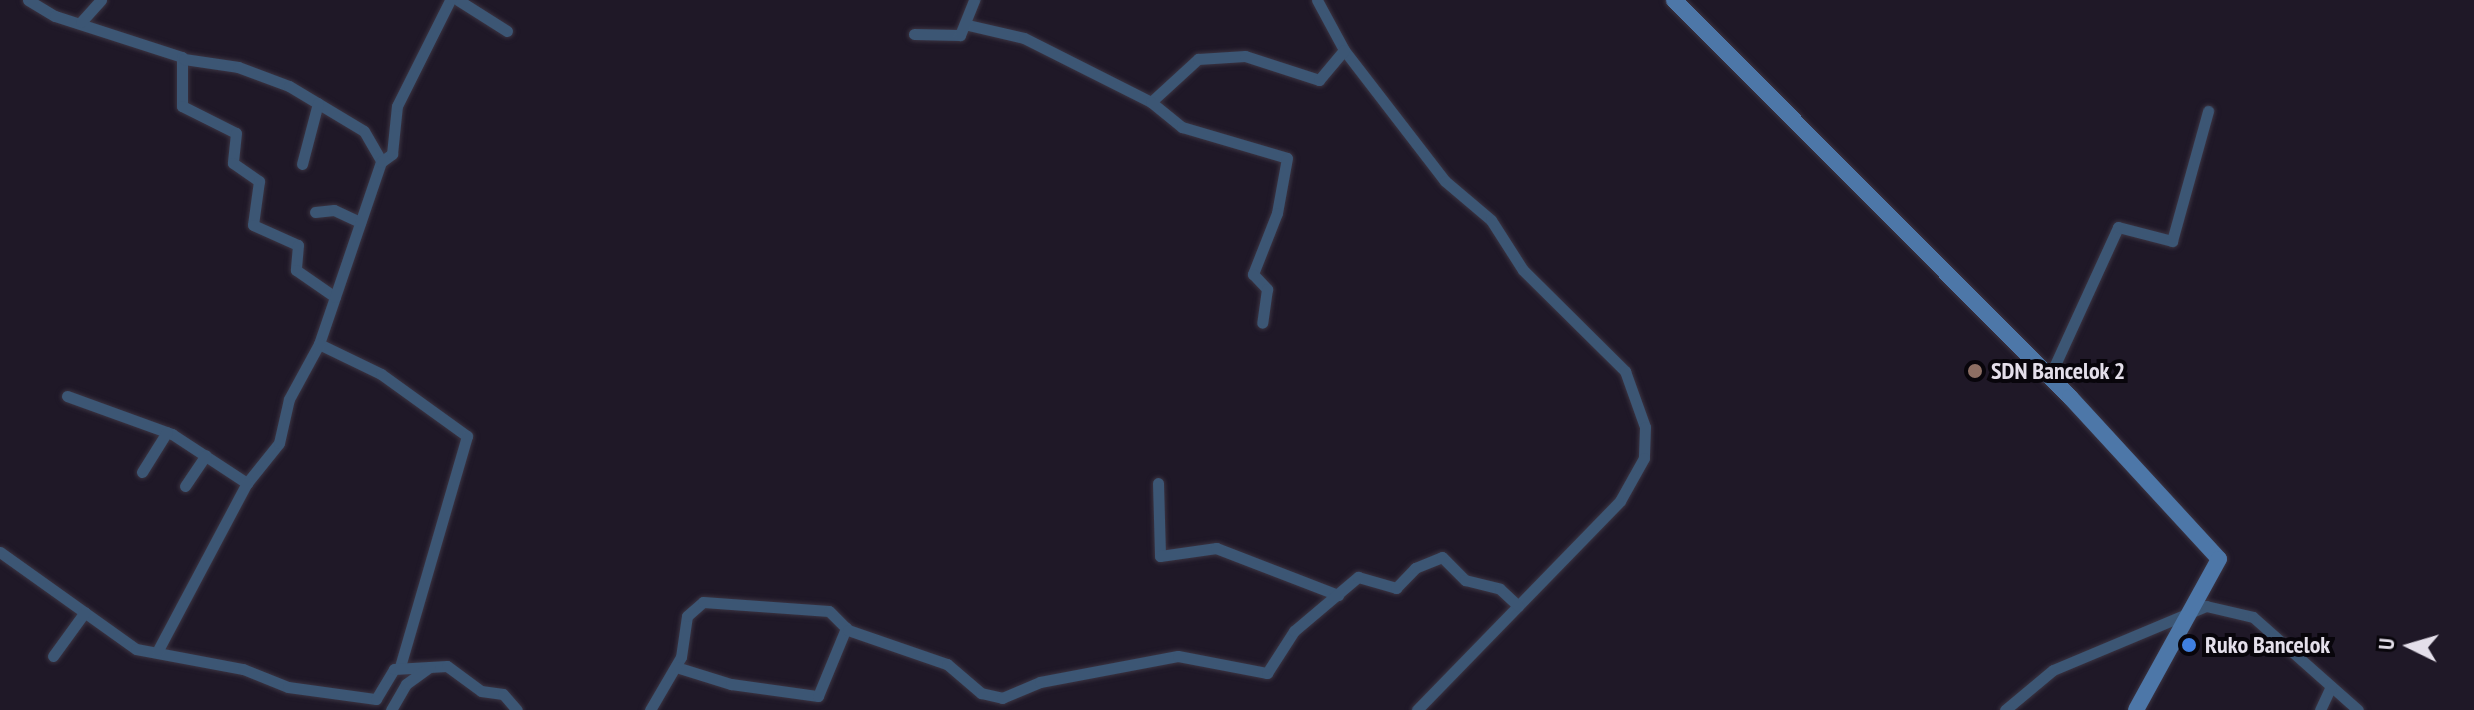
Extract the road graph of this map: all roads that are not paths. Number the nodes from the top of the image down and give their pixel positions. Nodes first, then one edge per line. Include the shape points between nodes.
1 (28, 0) edge
2 (101, 0) edge
3 (450, 0) edge
4 (458, 0) edge
5 (974, 0) edge
6 (1317, 0) edge
7 (1674, 0) edge
8 (81, 22) junction
9 (968, 25) junction
10 (507, 31) dead end
11 (914, 34) dead end
12 (1342, 52) junction
13 (184, 59) junction
14 (1151, 102) junction
15 (318, 103) junction
16 (2208, 111) dead end
17 (381, 160) junction
18 (302, 164) dead end
19 (315, 212) dead end
20 (360, 222) junction
21 (335, 297) junction
22 (1262, 323) dead end
23 (319, 344) junction
24 (2049, 378) junction
25 (67, 396) dead end
26 (167, 432) junction
27 (206, 455) junction
28 (142, 472) dead end
29 (247, 483) junction
30 (1158, 483) dead end
31 (185, 486) dead end
32 (0, 552) edge
33 (1338, 595) junction
34 (1513, 602) junction
35 (2193, 607) junction
36 (85, 612) junction
37 (846, 628) junction
38 (157, 652) junction
39 (53, 656) dead end
40 (433, 665) junction
41 (400, 666) junction
42 (676, 667) junction
43 (2331, 686) junction
44 (391, 710) edge
45 (517, 710) edge
46 (650, 710) edge
47 (1417, 710) edge
48 (2005, 710) edge
49 (2136, 710) edge
50 (2320, 710) edge
51 (2358, 710) edge

1 - 8 street
2 - 8 street
3 - 17 street via 397,106 392,154
4 - 10 street
5 - 9 street
6 - 12 street
7 - 24 street
8 - 13 street
9 - 11 street via 955,37
9 - 14 street via 1024,38
12 - 14 street via 1315,80 1245,56 1211,56 1187,65
12 - 34 street via 1456,194 1491,220 1523,270 1625,371 1639,401 1645,444 1634,483
13 - 15 street via 267,76
13 - 21 street via 182,106 236,133 233,163 259,181 253,225 298,245 296,270
14 - 22 street via 1182,127 1287,158 1277,213 1253,274 1267,289
15 - 17 street via 364,131
15 - 18 street
16 - 24 street via 2172,241 2118,227
17 - 20 street
19 - 20 street via 334,210
20 - 21 street
21 - 23 street
23 - 29 street via 289,399 279,443
23 - 41 street via 381,374 469,442
24 - 35 street via 2219,559
25 - 26 street
26 - 27 street
26 - 28 street
27 - 29 street
27 - 31 street
29 - 38 street
30 - 33 street via 1160,556 1216,548
32 - 36 street
33 - 34 street via 1361,576 1396,588 1415,568 1442,557 1465,580
33 - 37 street via 1287,639 1267,673 1178,656 1040,682 1002,698 981,693 947,664
34 - 47 street
35 - 43 street via 2222,606 2253,617
35 - 48 street via 2053,670
35 - 49 street
36 - 38 street via 127,645
36 - 39 street
37 - 42 street via 818,696 731,684
37 - 42 street via 817,608 703,602 687,616
38 - 41 street via 243,669 288,687 376,699
40 - 41 street
40 - 44 street via 406,684
40 - 45 street via 503,694
42 - 46 street
43 - 50 street
43 - 51 street

